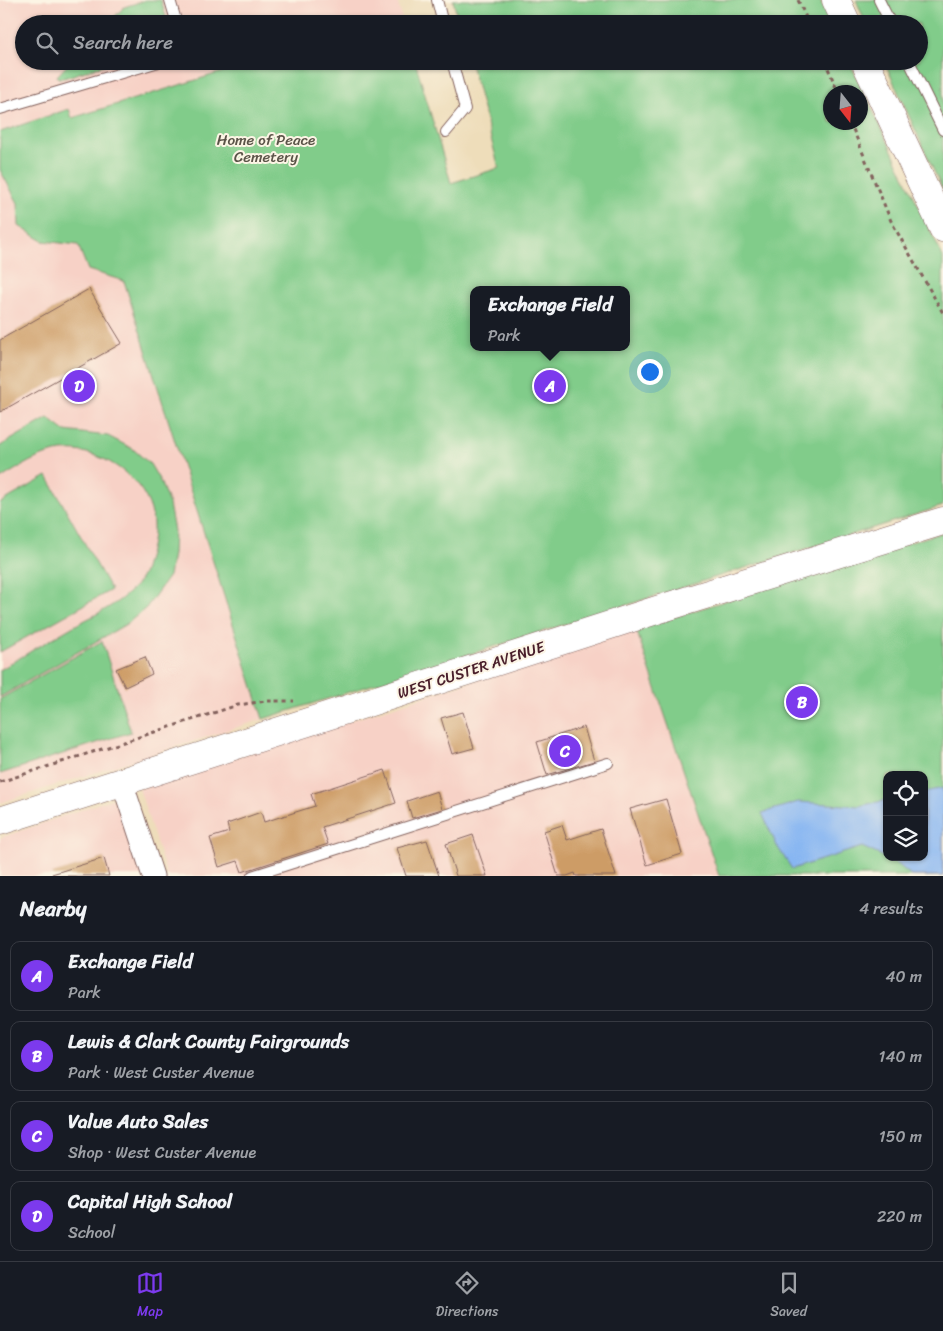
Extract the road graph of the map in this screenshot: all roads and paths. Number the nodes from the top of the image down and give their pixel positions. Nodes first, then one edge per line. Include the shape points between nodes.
1 (170, 0) edge
2 (436, 0) edge
3 (798, 0) edge
4 (836, 0) edge
5 (879, 0) edge
6 (175, 15) edge
7 (440, 15) edge
8 (804, 15) edge
9 (843, 15) edge
10 (886, 15) edge
11 (132, 70) edge
12 (454, 70) edge
13 (829, 70) edge
14 (869, 70) edge
15 (913, 70) edge
16 (835, 85) edge
17 (0, 109) edge
18 (853, 130) edge
19 (943, 130) edge
20 (446, 132) dead end
21 (943, 228) edge
22 (943, 313) edge
23 (943, 521) edge
24 (608, 763) dead end
25 (122, 782) junction
26 (0, 821) edge
27 (154, 876) edge
28 (252, 876) edge

1 - 6 lane
2 - 7 lane
3 - 8 path
4 - 9 main road
5 - 10 lane
11 - 17 lane
12 - 20 lane via 465,109
13 - 16 path
14 - 21 main road
15 - 19 lane
18 - 22 path via 891,221
23 - 25 main road, WEST CUSTER AVENUE
24 - 28 lane
25 - 26 main road, WEST CUSTER AVENUE
25 - 27 street

